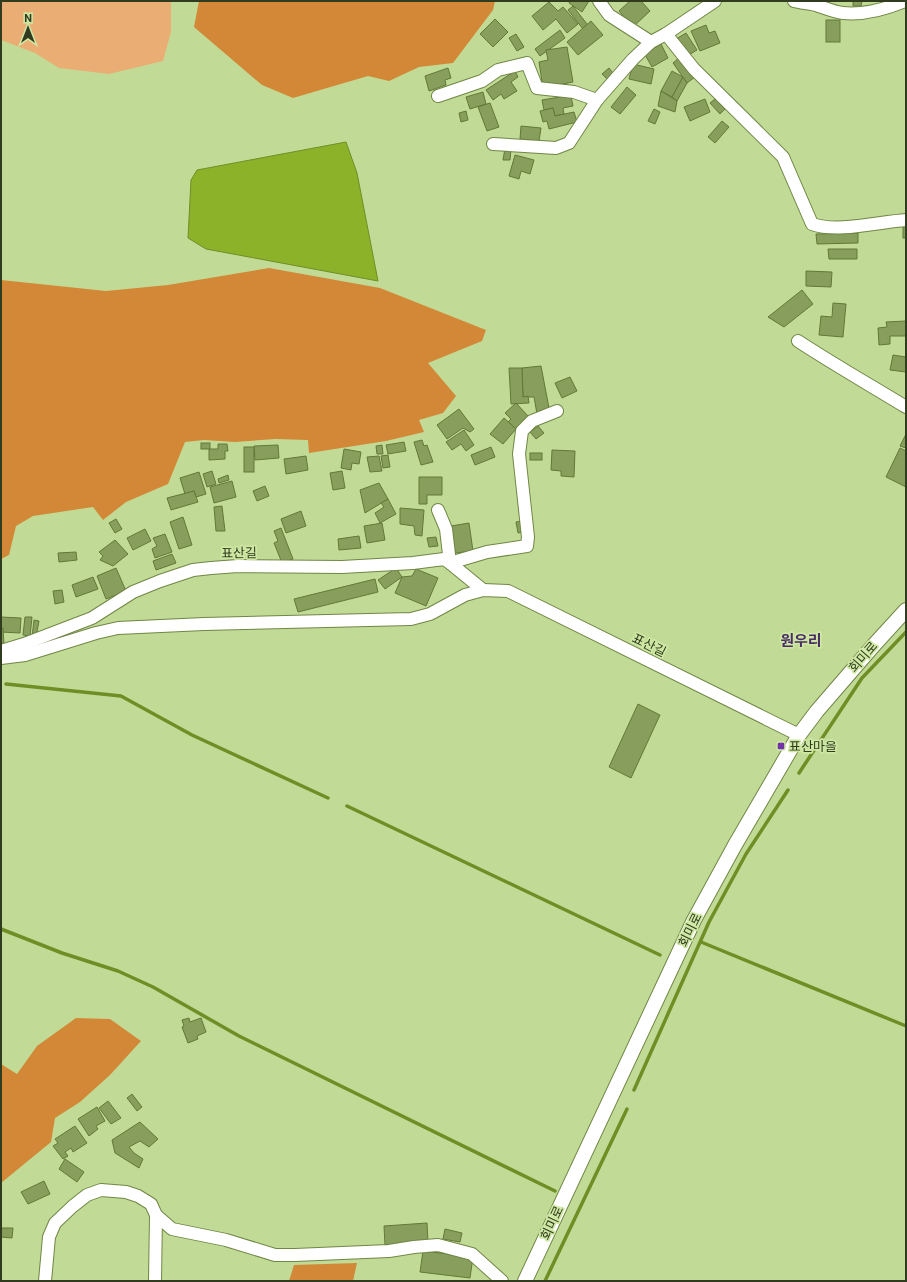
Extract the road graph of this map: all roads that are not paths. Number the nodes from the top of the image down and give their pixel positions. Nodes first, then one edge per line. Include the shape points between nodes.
1 (599, 1) edge
2 (715, 1) edge
3 (794, 1) edge
4 (898, 2) edge
5 (817, 3) edge
6 (666, 34) junction
7 (651, 42) junction
8 (438, 96) dead end
9 (598, 100) junction
10 (493, 144) dead end
11 (906, 220) edge
12 (798, 341) dead end
13 (906, 407) edge
14 (557, 411) dead end
15 (438, 510) dead end
16 (450, 563) junction
17 (483, 590) junction
18 (906, 610) edge
19 (1, 651) edge
20 (1, 658) edge
21 (799, 735) junction
22 (156, 1214) junction
23 (45, 1281) edge
24 (155, 1281) edge
25 (502, 1281) edge
26 (525, 1281) edge

1 - 7 street via 609,15
2 - 6 street
3 - 5 street
4 - 5 street via 887,8 862,13 843,13 820,8
6 - 7 street
6 - 11 street via 694,69 783,157 812,224 822,228
7 - 9 street via 633,58
8 - 9 street via 482,81 498,70 527,63 537,88 574,92
9 - 10 street via 569,143 556,148
12 - 13 street
14 - 16 street via 532,421 522,431 519,454 527,546 487,552
15 - 16 street via 446,529
16 - 17 street
16 - 19 street, 표산길 via 444,559 342,567 238,566 193,570 160,580 134,592 92,618
17 - 20 street, 표산길 via 465,595 430,614 412,619 118,628 25,655
17 - 21 street, 표산길 via 508,591
18 - 21 street, 회미로
21 - 26 street, 회미로 via 694,920
22 - 23 street via 151,1204 126,1192 101,1190 88,1195 55,1223 49,1237
22 - 24 street
22 - 25 street via 172,1229 226,1240 275,1255 389,1251 438,1245 472,1254

